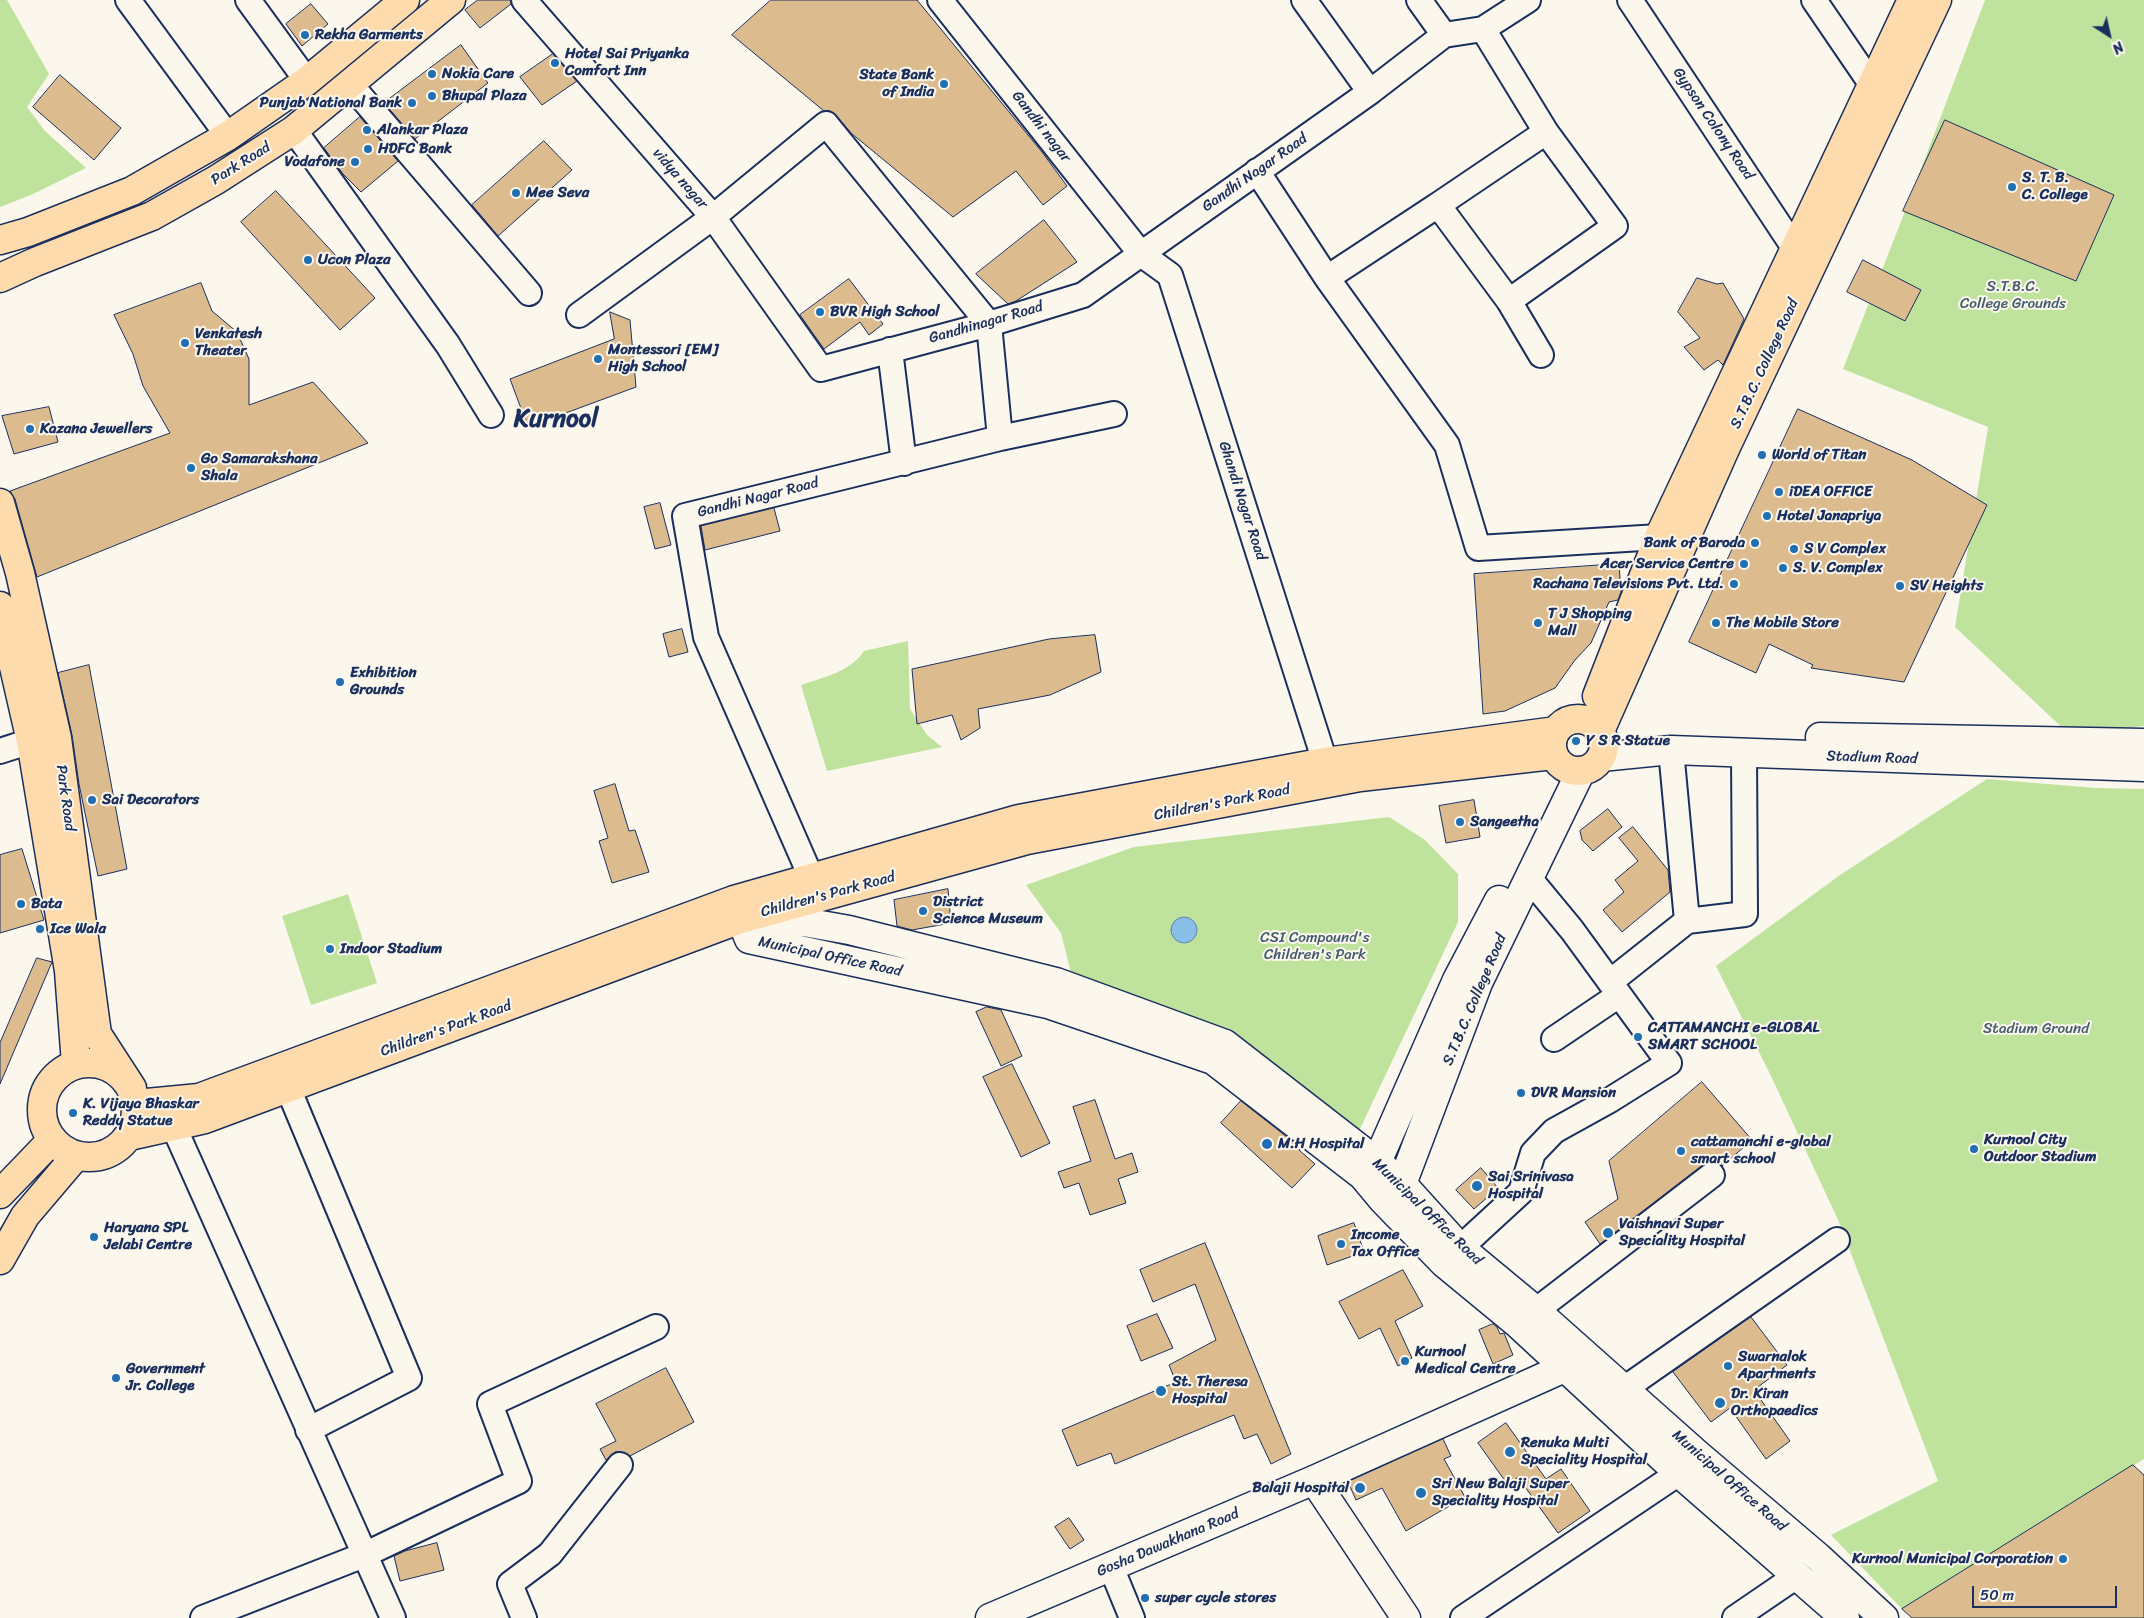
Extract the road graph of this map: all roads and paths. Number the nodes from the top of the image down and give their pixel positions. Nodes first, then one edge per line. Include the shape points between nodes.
1 (128, 0) edge
2 (248, 0) edge
3 (405, 0) edge
4 (452, 0) edge
5 (524, 0) edge
6 (940, 0) edge
7 (1304, 0) edge
8 (1418, 0) edge
9 (1528, 0) edge
10 (1630, 0) edge
11 (1814, 0) edge
12 (1912, 0) edge
13 (1937, 0) edge
14 (1483, 29) junction
15 (1444, 35) junction
16 (307, 81) junction
17 (350, 84) junction
18 (1872, 85) junction
19 (1370, 92) junction
20 (294, 130) junction
21 (1546, 132) junction
22 (228, 136) junction
23 (1257, 171) junction
24 (1438, 205) junction
25 (713, 217) junction
26 (0, 240) edge
27 (1795, 248) junction
28 (1141, 254) junction
29 (0, 278) edge
30 (1327, 278) junction
31 (529, 293) dead end
32 (1509, 301) junction
33 (579, 315) dead end
34 (989, 324) junction
35 (890, 350) junction
36 (1541, 354) dead end
37 (821, 369) joint
38 (1114, 414) dead end
39 (491, 415) dead end
40 (1000, 438) junction
41 (904, 462) junction
42 (0, 503) edge
43 (1659, 537) junction
44 (0, 606) edge
45 (31, 741) junction
46 (2144, 743) edge
47 (1581, 747) junction
48 (1671, 750) junction
49 (0, 751) edge
50 (1744, 753) junction
51 (1325, 762) junction
52 (2144, 767) edge
53 (811, 877) junction
54 (1529, 878) junction
55 (737, 910) junction
56 (1687, 922) junction
57 (1614, 989) junction
58 (1554, 1039) dead end
59 (1440, 1049) junction
60 (76, 1064) junction
61 (288, 1088) junction
62 (134, 1096) junction
63 (173, 1125) junction
64 (129, 1136) junction
65 (52, 1140) junction
66 (76, 1156) junction
67 (1370, 1169) junction
68 (1712, 1175) dead end
69 (1393, 1192) junction
70 (0, 1194) edge
71 (1836, 1240) dead end
72 (1452, 1255) junction
73 (0, 1260) edge
74 (1527, 1317) junction
75 (656, 1327) dead end
76 (1564, 1368) junction
77 (1624, 1389) junction
78 (308, 1430) junction
79 (620, 1465) dead end
80 (1679, 1473) junction
81 (1314, 1480) junction
82 (364, 1555) junction
83 (1111, 1567) junction
84 (1798, 1575) junction
85 (385, 1616) edge
86 (203, 1618) edge
87 (524, 1618) edge
88 (990, 1618) edge
89 (1132, 1618) edge
90 (1406, 1618) edge
91 (1463, 1618) edge
92 (1735, 1618) edge
93 (1845, 1618) edge
94 (1884, 1618) edge

1 - 22 street
2 - 16 street
3 - 16 main road, Park Road
4 - 17 main road, Park Road
5 - 25 street, vidya nagar
6 - 28 street, Gandhi nagar
7 - 19 street
8 - 15 street
9 - 14 street
10 - 27 street, Gypson Colony Road
11 - 18 street
12 - 18 main road, S.T.B.C. College Road
13 - 47 main road, S.T.B.C. College Road
14 - 15 street
14 - 21 street
15 - 19 street, Gandhi Nagar Road
16 - 22 main road, Park Road
17 - 20 main road, Park Road
17 - 31 street
18 - 27 main road, S.T.B.C. College Road
19 - 23 street, Gandhi Nagar Road
20 - 29 main road, Park Road via 152,216
20 - 39 street via 448,345
21 - 24 street
21 - 32 street via 1615,226
22 - 26 main road, Park Road via 132,191
23 - 28 street, Gandhi Nagar Road
23 - 30 street
24 - 30 street
24 - 32 street
25 - 33 street
25 - 34 street via 826,124
25 - 37 street, vidya nagar
27 - 43 main road, S.T.B.C. College Road
28 - 34 street, Gandhinagar Road via 1083,295
28 - 51 street, Ghandi Nagar Road via 1170,275
30 - 43 street via 1447,444 1478,548
32 - 36 street
34 - 35 street, Gandhinagar Road
34 - 40 street
35 - 37 street, Gandhinagar Road
35 - 41 street
38 - 40 street, Gandhi Nagar Road
40 - 41 street, Gandhi Nagar Road
41 - 53 street, Gandhi Nagar Road via 685,516 706,637
42 - 62 main road, Park Road via 20,573 57,738 97,1034
43 - 47 main road, S.T.B.C. College Road
44 - 45 main road, Park Road
45 - 49 street
45 - 60 main road, Park Road via 68,971
46 - 47 street, Stadium Road via 1680,734
47 - 48 street, Stadium Road
47 - 51 main road, Children's Park Road
47 - 54 street, S.T.B.C. College Road
47 - 55 main road, Children's Park Road via 1360,777 1027,840
47 - 59 street via 1457,980
48 - 50 street, Stadium Road
48 - 56 street
50 - 52 street, Stadium Road
50 - 56 street via 1745,914
51 - 53 main road, Children's Park Road via 1019,818
53 - 55 main road, Children's Park Road
54 - 57 street via 1572,930
54 - 59 street, S.T.B.C. College Road via 1478,983
55 - 61 main road, Children's Park Road
55 - 62 main road, Children's Park Road via 200,1098
55 - 67 street, Municipal Office Road via 849,930 1056,982 1225,1044
56 - 57 street
57 - 58 street
57 - 72 street via 1669,1062 1554,1131 1533,1153 1521,1192
59 - 67 street
59 - 69 street, S.T.B.C. College Road
60 - 62 main road via 92,1062 108,1066 122,1075
60 - 65 main road via 61,1072 43,1097 44,1127
61 - 63 main road, Children's Park Road via 205,1118
61 - 78 street via 409,1378
62 - 64 main road via 135,1121
63 - 64 main road, Children's Park Road
63 - 78 street
64 - 66 main road via 106,1154 91,1158
65 - 66 main road via 62,1150
65 - 70 main road
66 - 73 main road via 25,1216
67 - 69 street, Municipal Office Road
68 - 74 street
69 - 72 street, Municipal Office Road
71 - 77 street
72 - 74 street, Municipal Office Road
74 - 76 street, Municipal Office Road
74 - 77 street, Municipal Office Road
75 - 82 street via 490,1404 519,1481
76 - 80 street, Municipal Office Road
76 - 81 street, Gosha Dawakhana Road
77 - 94 street, Municipal Office Road
78 - 82 street
79 - 87 street via 550,1554 510,1584
80 - 84 street, Municipal Office Road
80 - 91 street
81 - 83 street, Gosha Dawakhana Road
81 - 90 street
82 - 85 street
82 - 86 street
83 - 88 street, Gosha Dawakhana Road
83 - 89 street
84 - 92 street
84 - 93 street, Municipal Office Road

